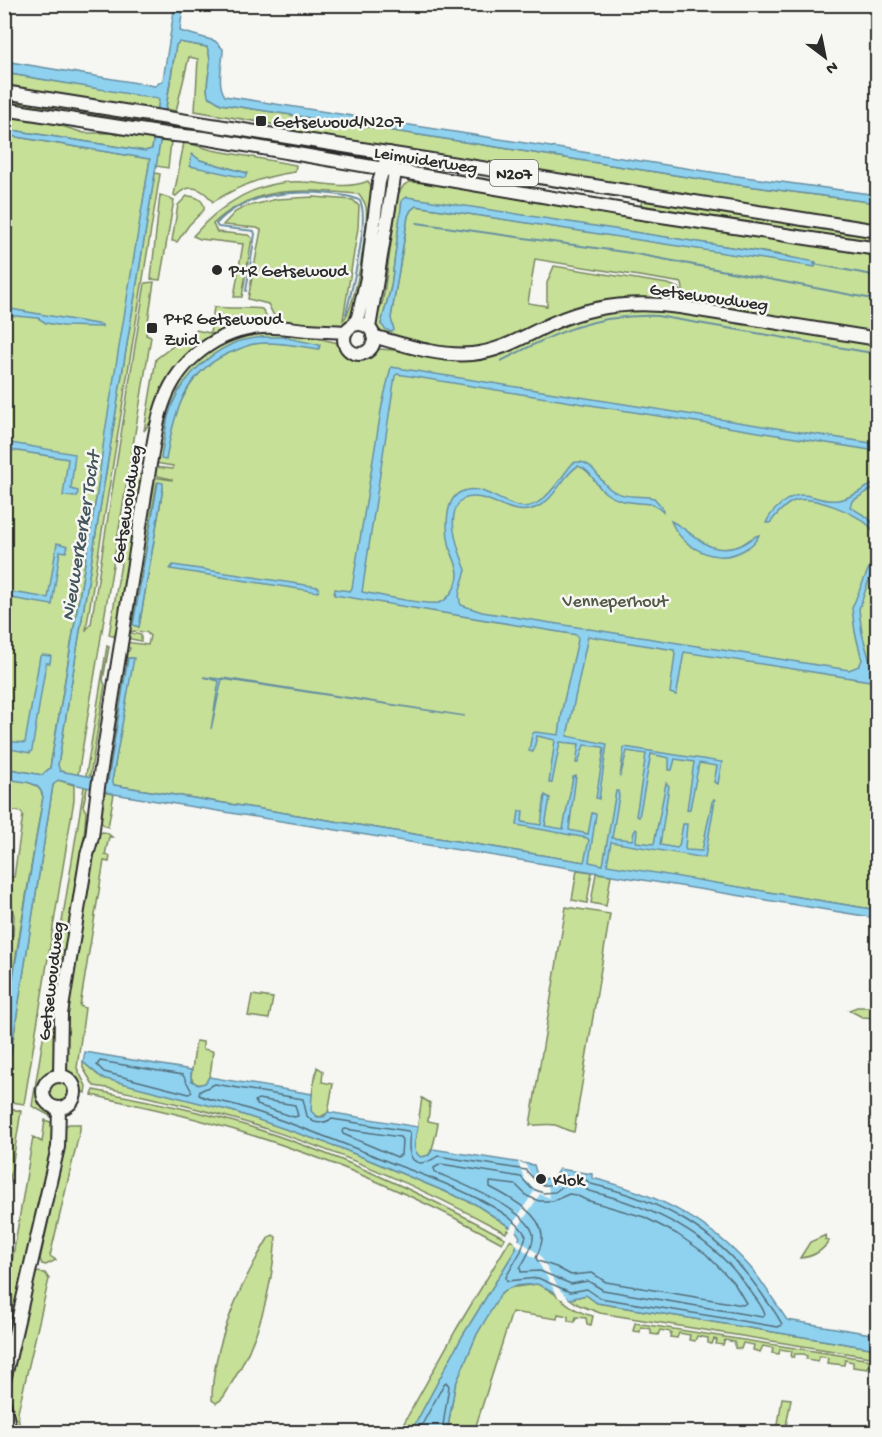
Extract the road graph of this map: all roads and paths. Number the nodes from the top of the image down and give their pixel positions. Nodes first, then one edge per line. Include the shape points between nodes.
1 (4, 92) edge
2 (4, 109) edge
3 (389, 153) junction
4 (381, 169) junction
5 (395, 172) junction
6 (878, 231) edge
7 (878, 249) edge
8 (348, 333) junction
9 (371, 337) junction
10 (878, 339) edge
11 (60, 1076) junction
12 (59, 1108) junction
13 (4, 1381) edge
14 (4, 1403) edge
15 (10, 1428) edge

1 - 3 main road, Leimuiderweg / N207
2 - 4 main road, Leimuiderweg / N207
3 - 4 main road
3 - 5 main road
3 - 6 main road, Leimuiderweg / N207
4 - 5 main road, Leimuiderweg / N207
4 - 8 main road via 367,278 358,317
5 - 7 main road, Leimuiderweg / N207
5 - 9 main road
8 - 9 main road via 362,324
8 - 9 main road via 348,349 357,353 364,352
8 - 11 main road, Getsewoudweg via 260,327 228,335 189,360 166,395 150,464 61,1014
9 - 10 main road, Getsewoudweg via 454,354 482,352 507,346 574,315 649,304
11 - 12 main road via 72,1082 75,1094 72,1102
11 - 12 main road via 46,1082 43,1092 46,1101
12 - 13 main road via 54,1167
14 - 15 main road

